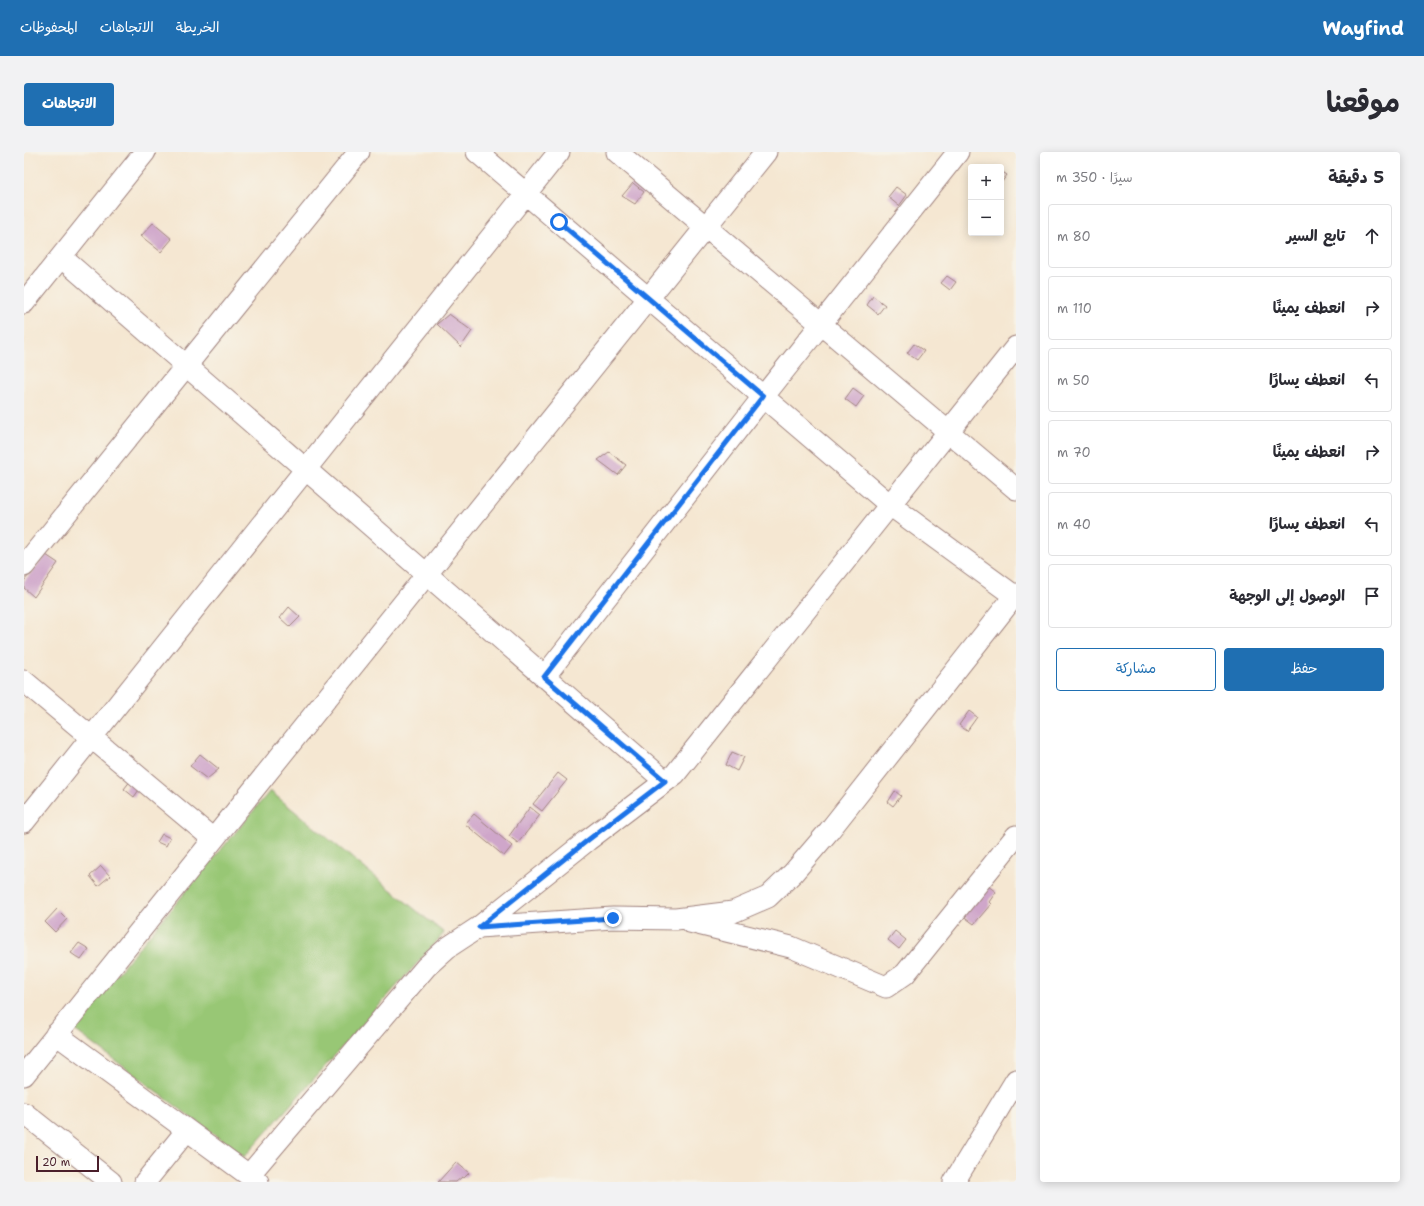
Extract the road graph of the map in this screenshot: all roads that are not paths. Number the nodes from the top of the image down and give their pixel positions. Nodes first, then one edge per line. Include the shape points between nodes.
1 (145, 152) edge
2 (359, 152) edge
3 (477, 152) edge
4 (559, 152) edge
5 (617, 152) edge
6 (766, 152) edge
7 (958, 152) edge
8 (526, 194) junction
9 (706, 227) junction
10 (61, 256) junction
11 (648, 298) junction
12 (24, 303) edge
13 (821, 324) junction
14 (1016, 347) edge
15 (186, 365) junction
16 (763, 396) junction
17 (948, 432) junction
18 (306, 469) junction
19 (1016, 489) edge
20 (890, 505) junction
21 (24, 566) edge
22 (427, 574) junction
23 (1016, 596) edge
24 (544, 677) junction
25 (24, 681) edge
26 (91, 737) junction
27 (665, 781) junction
28 (24, 822) edge
29 (1016, 836) edge
30 (213, 839) junction
31 (676, 919) junction
32 (479, 927) junction
33 (56, 1034) junction
34 (24, 1075) edge
35 (1016, 1080) edge
36 (24, 1113) edge
37 (187, 1130) junction
38 (254, 1179) edge
39 (111, 1182) edge
40 (145, 1182) edge
41 (954, 1182) edge

1 - 10 street
2 - 15 street
3 - 8 street
4 - 8 street
5 - 9 street
6 - 9 street
7 - 13 street
8 - 11 street
8 - 18 street
9 - 11 street
9 - 13 street
10 - 12 street
10 - 15 street
11 - 16 street
11 - 22 street
13 - 16 street
13 - 17 street
14 - 17 street
15 - 18 street
15 - 21 street
16 - 20 street
16 - 24 street
17 - 19 street
17 - 20 street
18 - 22 street
18 - 26 street
20 - 23 street
20 - 27 street via 675,774
22 - 24 street
22 - 30 street
23 - 31 street via 829,831 793,873 768,897 733,912
24 - 27 street
25 - 26 street
26 - 28 street
26 - 30 street
27 - 32 street
29 - 31 street via 905,974 886,987 791,947
30 - 33 street
31 - 32 street via 613,918
32 - 38 street via 447,948 426,967
33 - 34 street
33 - 37 street
35 - 41 street
36 - 39 street
37 - 38 street
37 - 40 street

